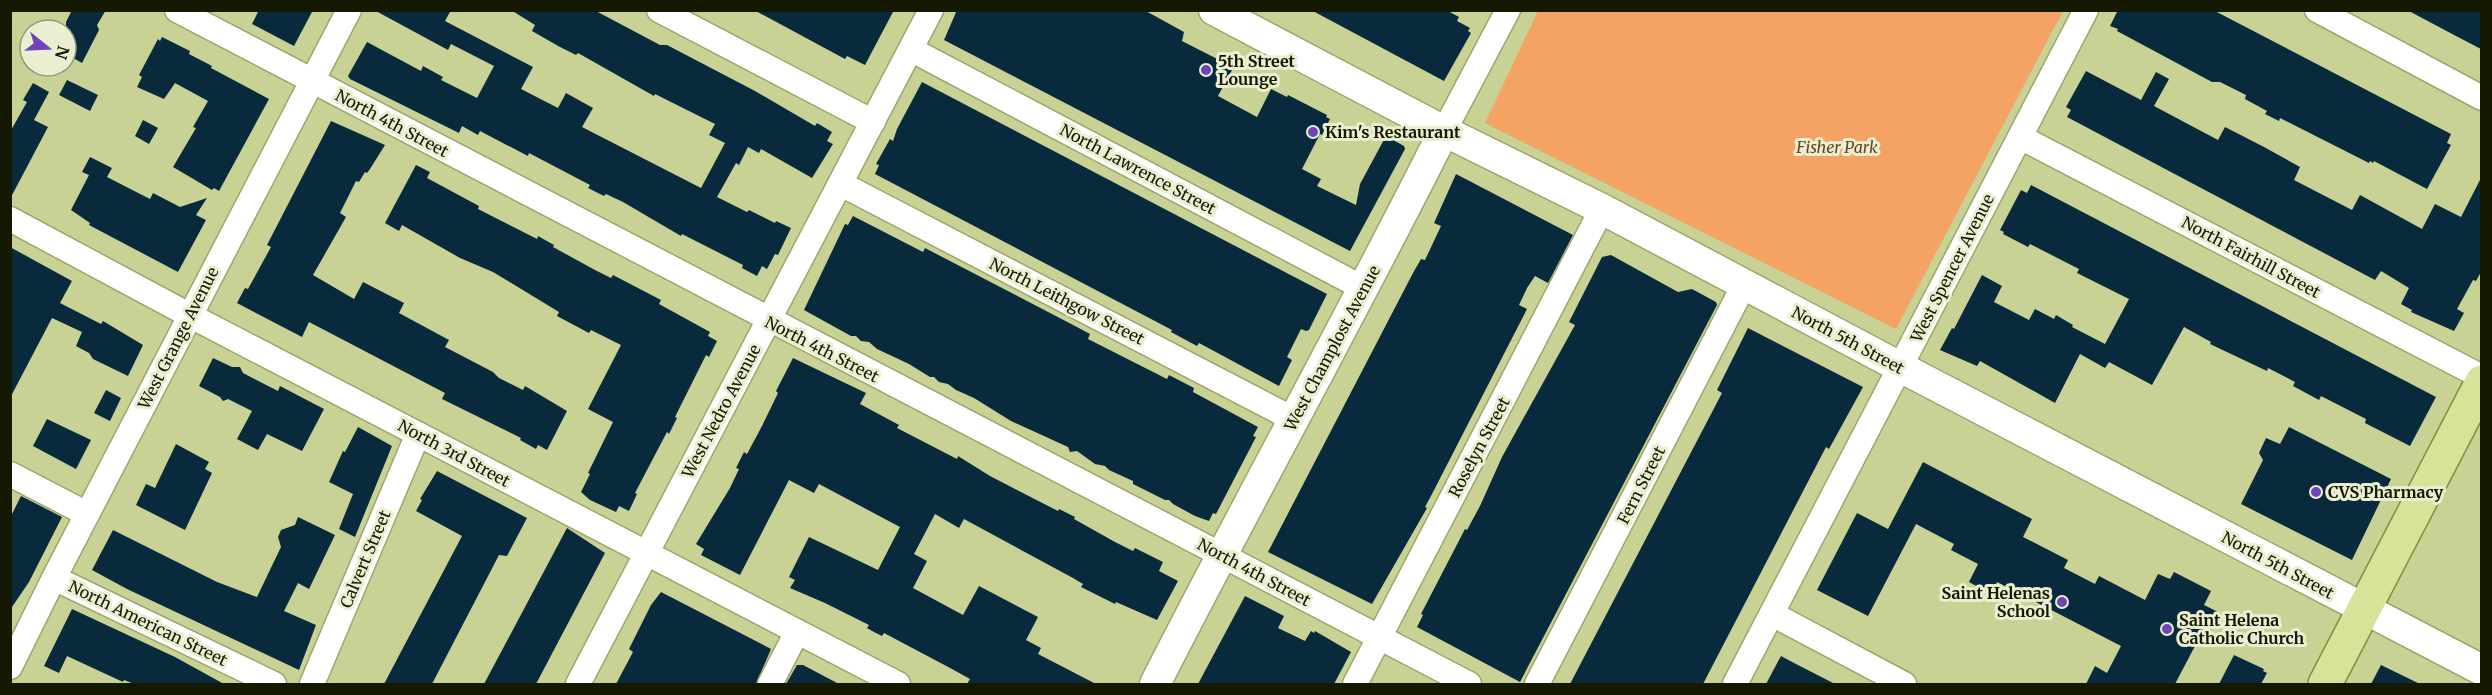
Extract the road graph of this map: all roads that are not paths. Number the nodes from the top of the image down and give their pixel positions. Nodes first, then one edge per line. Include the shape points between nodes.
1 (177, 10) edge
2 (349, 10) edge
3 (659, 10) edge
4 (931, 10) edge
5 (1508, 10) edge
6 (2086, 10) edge
7 (2317, 10) edge
8 (1216, 11) edge
9 (912, 50) junction
10 (311, 81) junction
11 (2481, 98) edge
12 (873, 122) junction
13 (1444, 131) junction
14 (2020, 137) junction
15 (841, 184) junction
16 (1602, 209) junction
17 (10, 219) edge
18 (1744, 285) junction
19 (1364, 288) junction
20 (189, 315) junction
21 (769, 321) junction
22 (1900, 367) junction
23 (2481, 377) edge
24 (2481, 382) edge
25 (1293, 419) junction
26 (418, 434) junction
27 (10, 474) edge
28 (87, 514) junction
29 (646, 553) junction
30 (1221, 554) junction
31 (54, 578) junction
32 (2365, 610) junction
33 (1772, 614) junction
34 (797, 632) junction
35 (1379, 638) junction
36 (10, 667) edge
37 (2481, 670) edge
38 (274, 684) edge
39 (312, 684) edge
40 (578, 684) edge
41 (770, 684) edge
42 (898, 684) edge
43 (1155, 684) edge
44 (1355, 684) edge
45 (1469, 684) edge
46 (1537, 684) edge
47 (1735, 684) edge
48 (1904, 684) edge
49 (2325, 684) edge

1 - 10 street, North 4th Street
2 - 10 street, West Grange Avenue
3 - 12 street
4 - 9 street, West Nedro Avenue
5 - 13 street, West Champlost Avenue
6 - 14 street, West Spencer Avenue
7 - 11 street
8 - 13 street, North 5th Street
9 - 12 street, West Nedro Avenue
9 - 19 street, North Lawrence Street
10 - 20 street, West Grange Avenue
10 - 21 street, North 4th Street
12 - 15 street, West Nedro Avenue
13 - 16 street, North 5th Street
13 - 19 street, West Champlost Avenue
14 - 22 street, West Spencer Avenue
14 - 23 street, North Fairhill Street
15 - 21 street, West Nedro Avenue
15 - 25 street, North Leithgow Street
16 - 18 street, North 5th Street
16 - 35 street, Roselyn Street
17 - 20 street, North 3rd Street
18 - 22 street, North 5th Street
18 - 46 street, Fern Street
19 - 25 street, West Champlost Avenue
20 - 26 street, North 3rd Street
20 - 28 street, West Grange Avenue
21 - 29 street, West Nedro Avenue
21 - 30 street, North 4th Street
22 - 32 street, North 5th Street
22 - 33 street, West Spencer Avenue
24 - 32 main road
25 - 30 street, West Champlost Avenue
26 - 29 street, North 3rd Street
26 - 39 street, Calvert Street
27 - 28 street
28 - 31 street, West Grange Avenue
29 - 34 street, North 3rd Street
29 - 40 street, West Nedro Avenue
30 - 35 street, North 4th Street
30 - 43 street, West Champlost Avenue
31 - 36 street, West Grange Avenue
31 - 38 street, North American Street
32 - 37 street, North 5th Street
32 - 49 main road
33 - 47 street, West Spencer Avenue
33 - 48 street
34 - 41 street
34 - 42 street, North 3rd Street
35 - 44 street, Roselyn Street
35 - 45 street, North 4th Street

